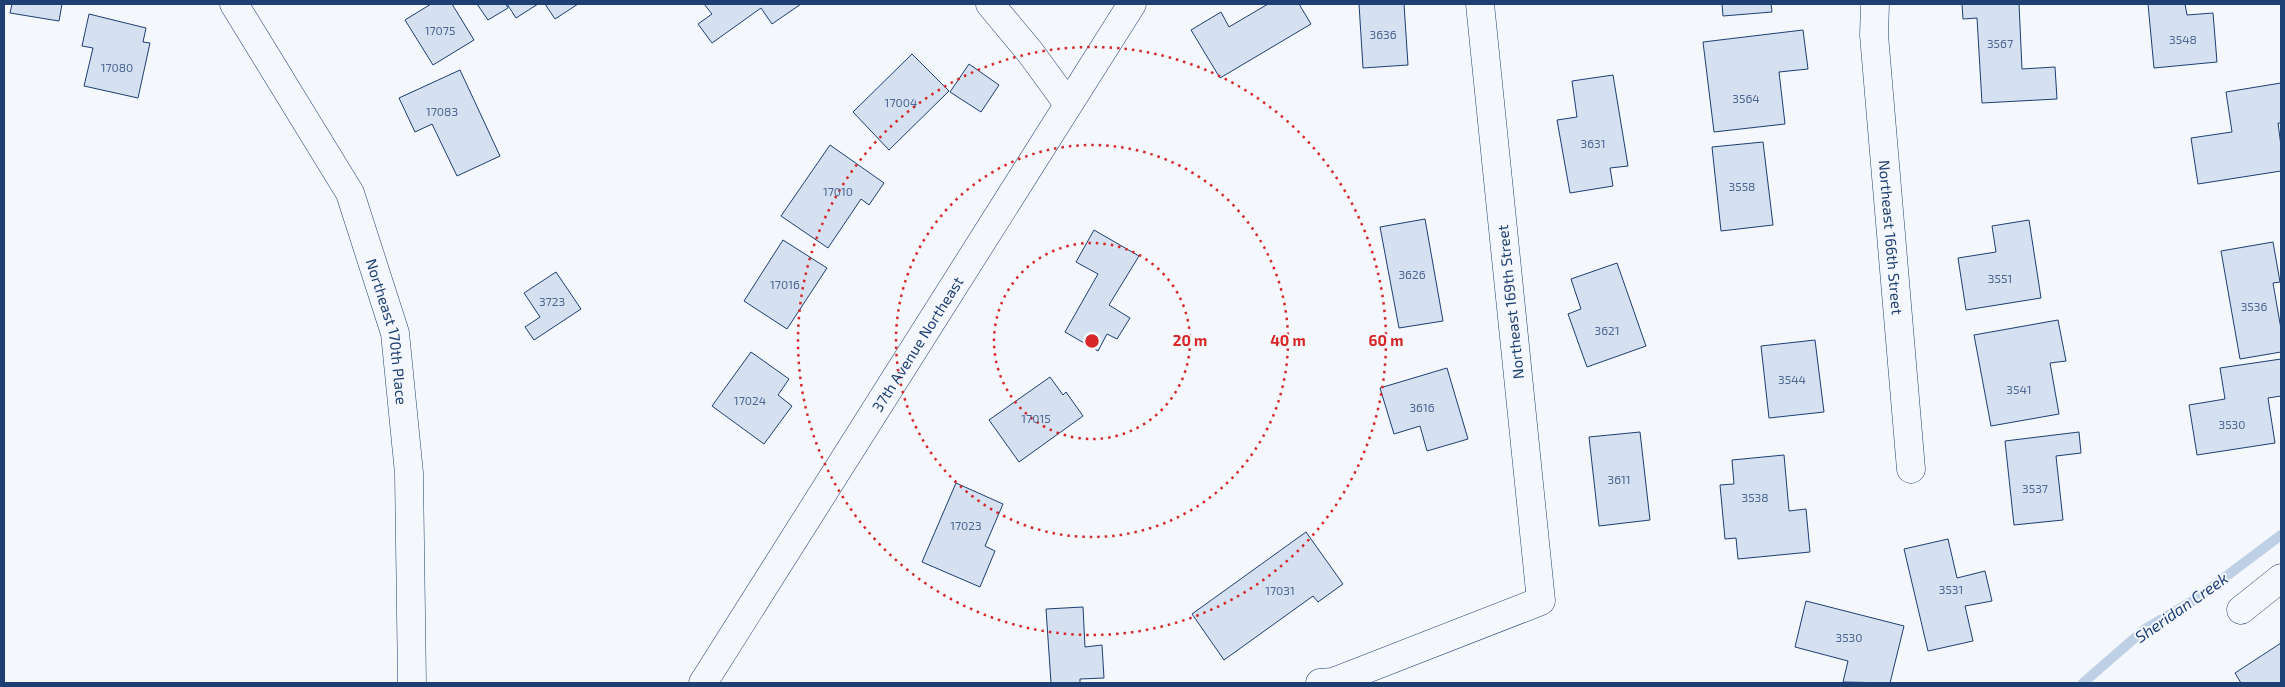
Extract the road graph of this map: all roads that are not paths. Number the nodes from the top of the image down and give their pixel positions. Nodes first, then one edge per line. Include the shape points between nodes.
1 (990, 4) edge
2 (1132, 4) edge
3 (1480, 4) edge
4 (1876, 4) edge
5 (244, 8) edge
6 (1068, 104) junction
7 (1911, 469) dead end
8 (2281, 578) edge
9 (2241, 610) dead end
10 (412, 683) edge
11 (704, 683) edge
12 (1320, 683) edge

1 - 6 street
2 - 6 street, 37th Avenue Northeast
3 - 12 street, Northeast 169th Street via 1541,601 1333,682
4 - 7 street, Northeast 166th Street via 1875,44
5 - 10 street, Northeast 170th Place via 350,193 395,333 409,473
6 - 11 street, 37th Avenue Northeast
8 - 9 street

